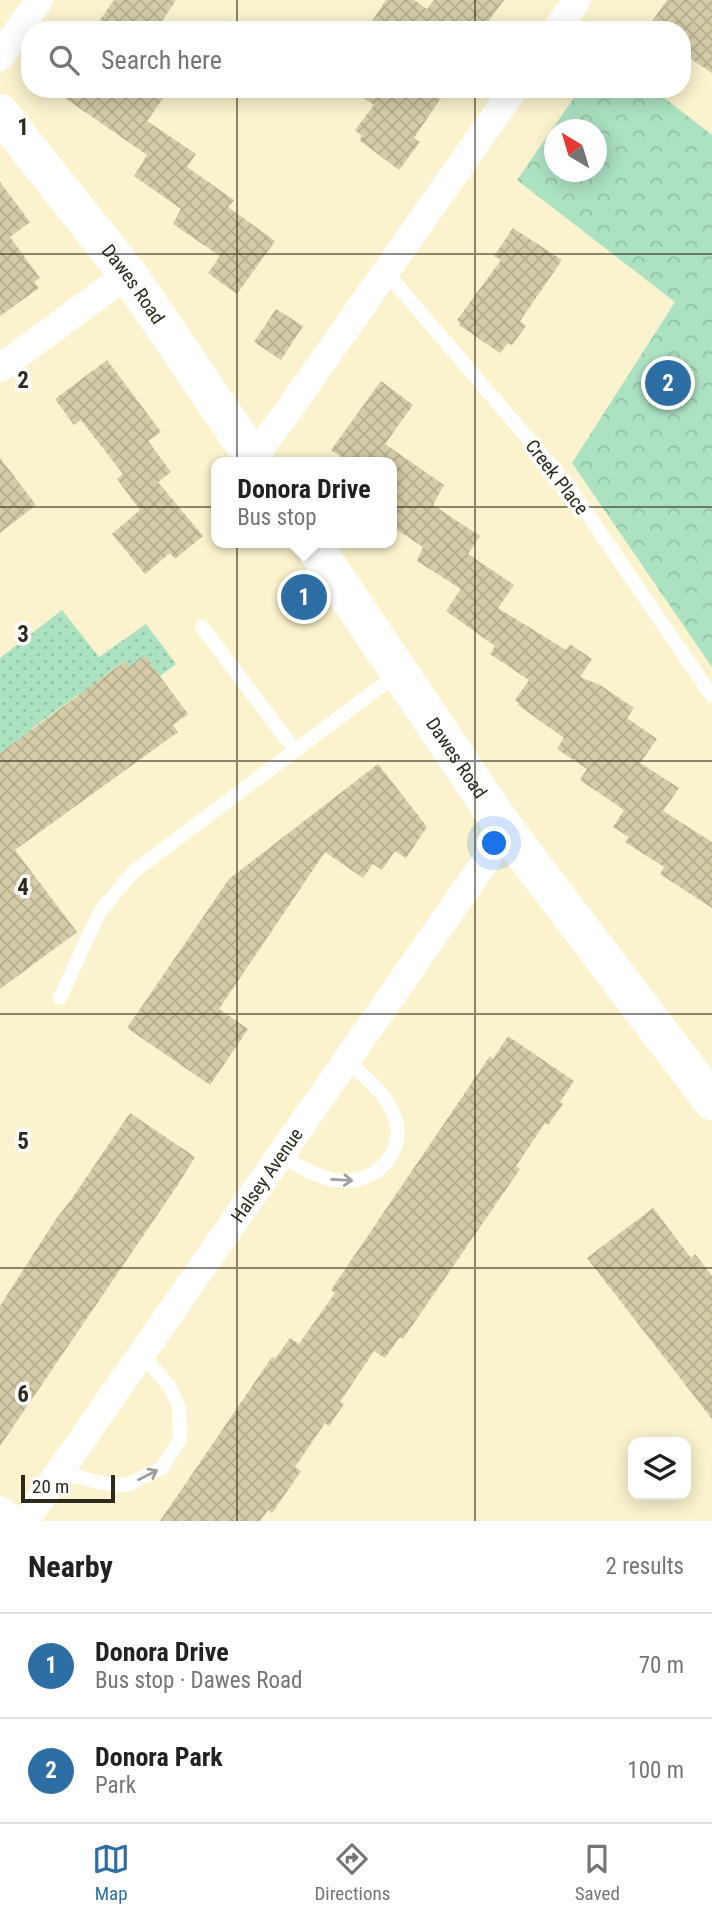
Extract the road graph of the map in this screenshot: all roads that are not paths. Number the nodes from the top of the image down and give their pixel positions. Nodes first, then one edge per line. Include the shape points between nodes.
1 (39, 0) edge
2 (577, 0) edge
3 (25, 21) edge
4 (562, 21) edge
5 (21, 26) edge
6 (0, 57) edge
7 (508, 98) edge
8 (0, 113) edge
9 (386, 271) junction
10 (128, 274) junction
11 (0, 368) edge
12 (252, 457) edge
13 (256, 457) edge
14 (315, 548) edge
15 (202, 627) dead end
16 (401, 671) junction
17 (712, 696) edge
18 (294, 750) junction
19 (505, 828) junction
20 (60, 998) dead end
21 (346, 1061) junction
22 (712, 1101) edge
23 (280, 1155) junction
24 (142, 1354) junction
25 (60, 1472) junction
26 (0, 1510) edge
27 (16, 1521) edge
28 (25, 1521) edge

1 - 3 street
2 - 4 street
5 - 6 street
7 - 9 street
8 - 10 street, Dawes Road
9 - 13 street
9 - 17 lane, Creek Place via 566,485
10 - 11 street
10 - 12 street, Dawes Road
14 - 16 street, Dawes Road
15 - 18 lane
16 - 18 lane
16 - 19 street, Dawes Road
18 - 20 lane via 133,872 99,913
19 - 21 street, Halsey Avenue
19 - 22 street, Dawes Road
21 - 23 street, Halsey Avenue
23 -> 21 lane via 314,1175 336,1181 355,1181 377,1173 393,1155 399,1135 393,1113 375,1084
23 - 24 street, Halsey Avenue
24 - 25 street, Halsey Avenue
25 -> 24 lane via 127,1485 162,1468 180,1439 178,1407 169,1386
25 - 28 street, Halsey Avenue
26 - 27 street

